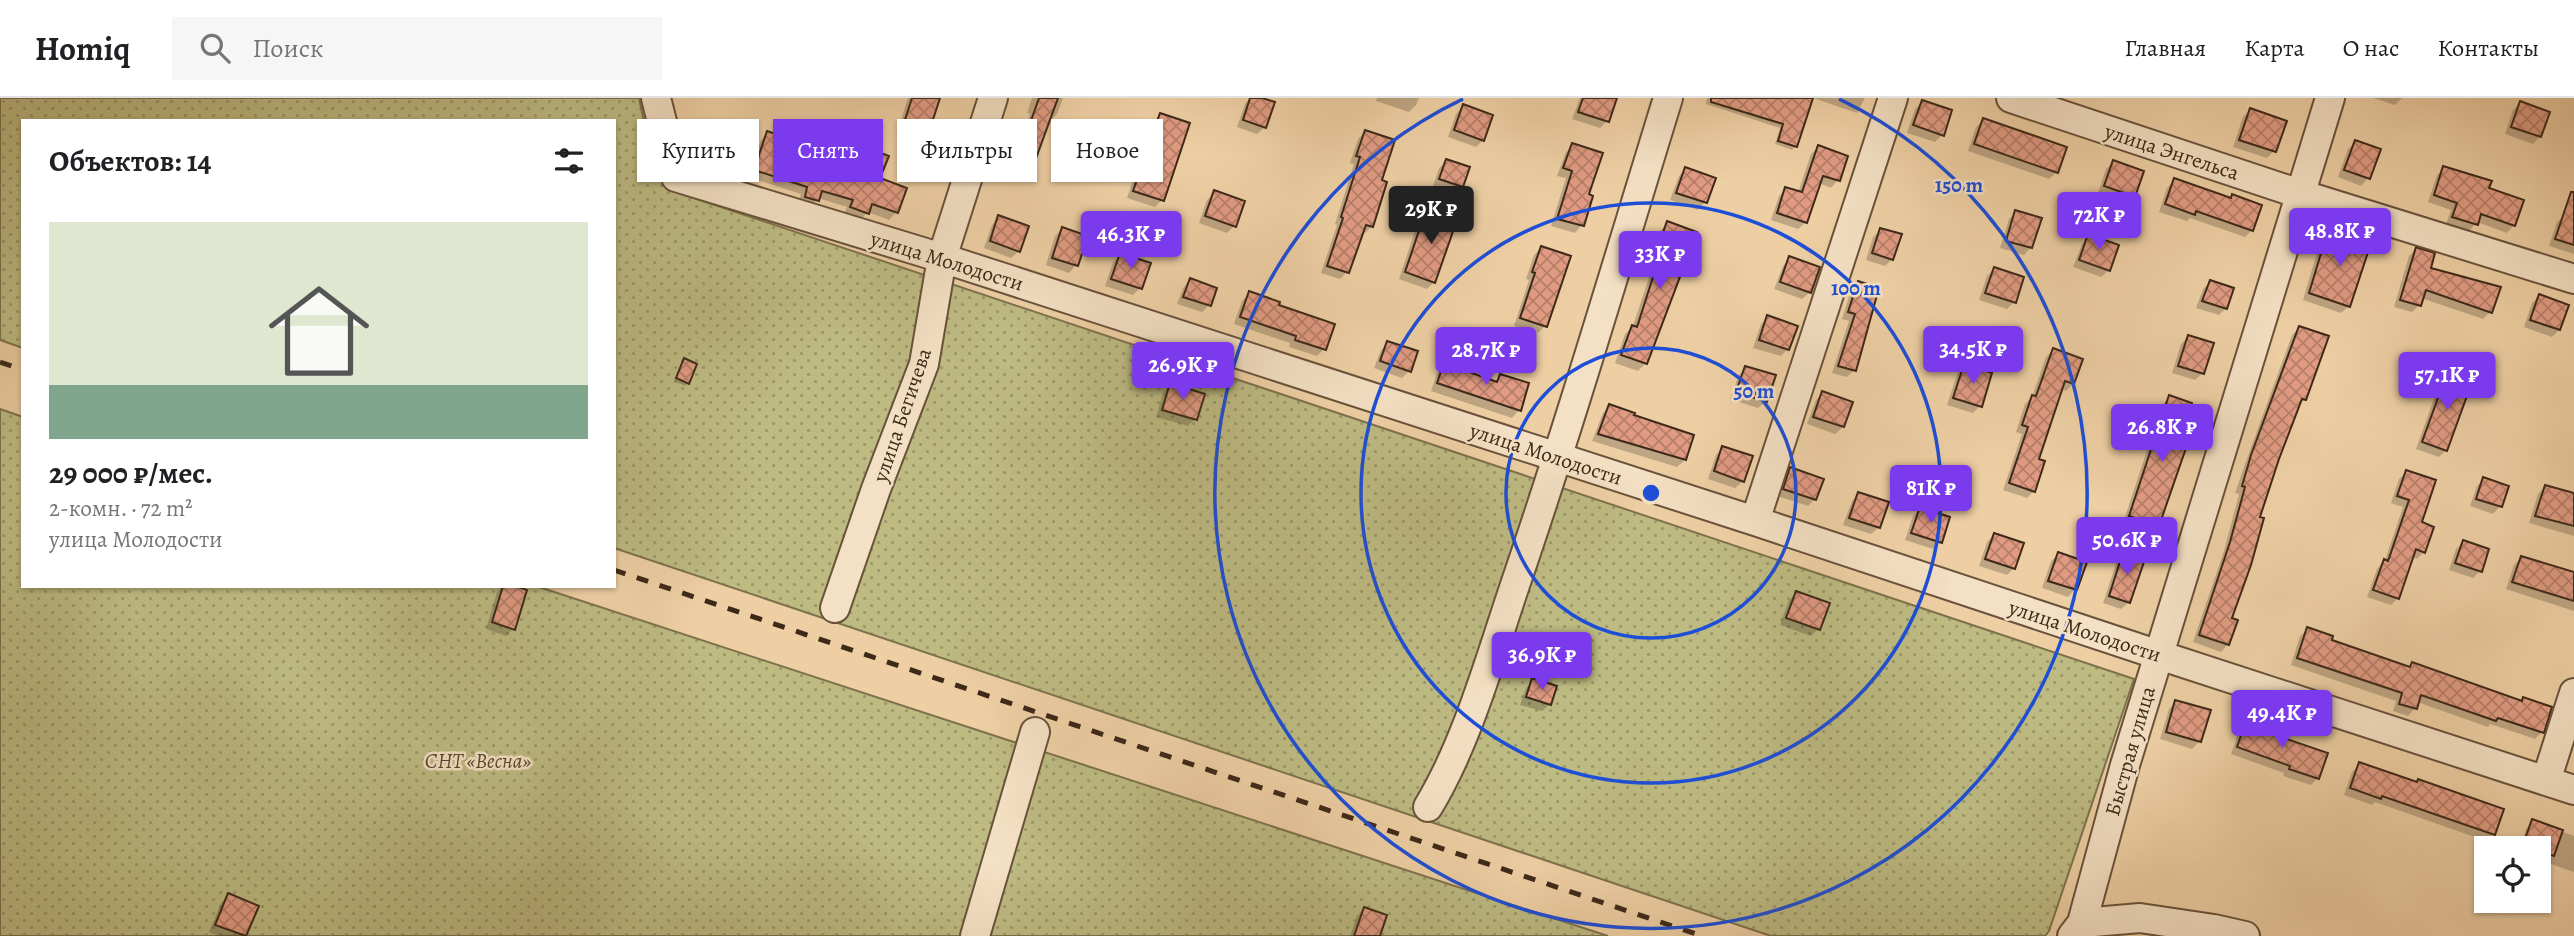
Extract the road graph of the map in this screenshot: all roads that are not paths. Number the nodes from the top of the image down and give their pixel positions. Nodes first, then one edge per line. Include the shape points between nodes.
1 (656, 98) edge
2 (993, 98) edge
3 (1668, 98) edge
4 (1893, 98) edge
5 (2011, 98) edge
6 (2330, 98) edge
7 (2300, 194) junction
8 (942, 258) junction
9 (2574, 279) edge
10 (1557, 458) junction
11 (1755, 521) junction
12 (835, 608) dead end
13 (2158, 655) junction
14 (2574, 694) edge
15 (1035, 732) dead end
16 (2546, 780) junction
17 (2574, 790) edge
18 (1428, 807) dead end
19 (2077, 930) edge
20 (975, 936) edge
21 (2245, 936) edge

1 - 8 street, улица Молодости via 676,177
2 - 8 street, улица Бегичева
3 - 10 street
4 - 11 street
5 - 7 street, улица Энгельса
6 - 7 street, Быстрая улица
7 - 9 street, улица Энгельса
7 - 13 street, Быстрая улица
8 - 10 street, улица Молодости
8 - 12 street, улица Бегичева via 924,364
10 - 11 street, улица Молодости
10 - 18 street via 1480,688
11 - 13 street, улица Молодости
13 - 16 street, улица Молодости
13 - 19 street, Быстрая улица
14 - 16 street
15 - 20 street
16 - 17 street, улица Молодости
19 - 21 street via 2140,918

